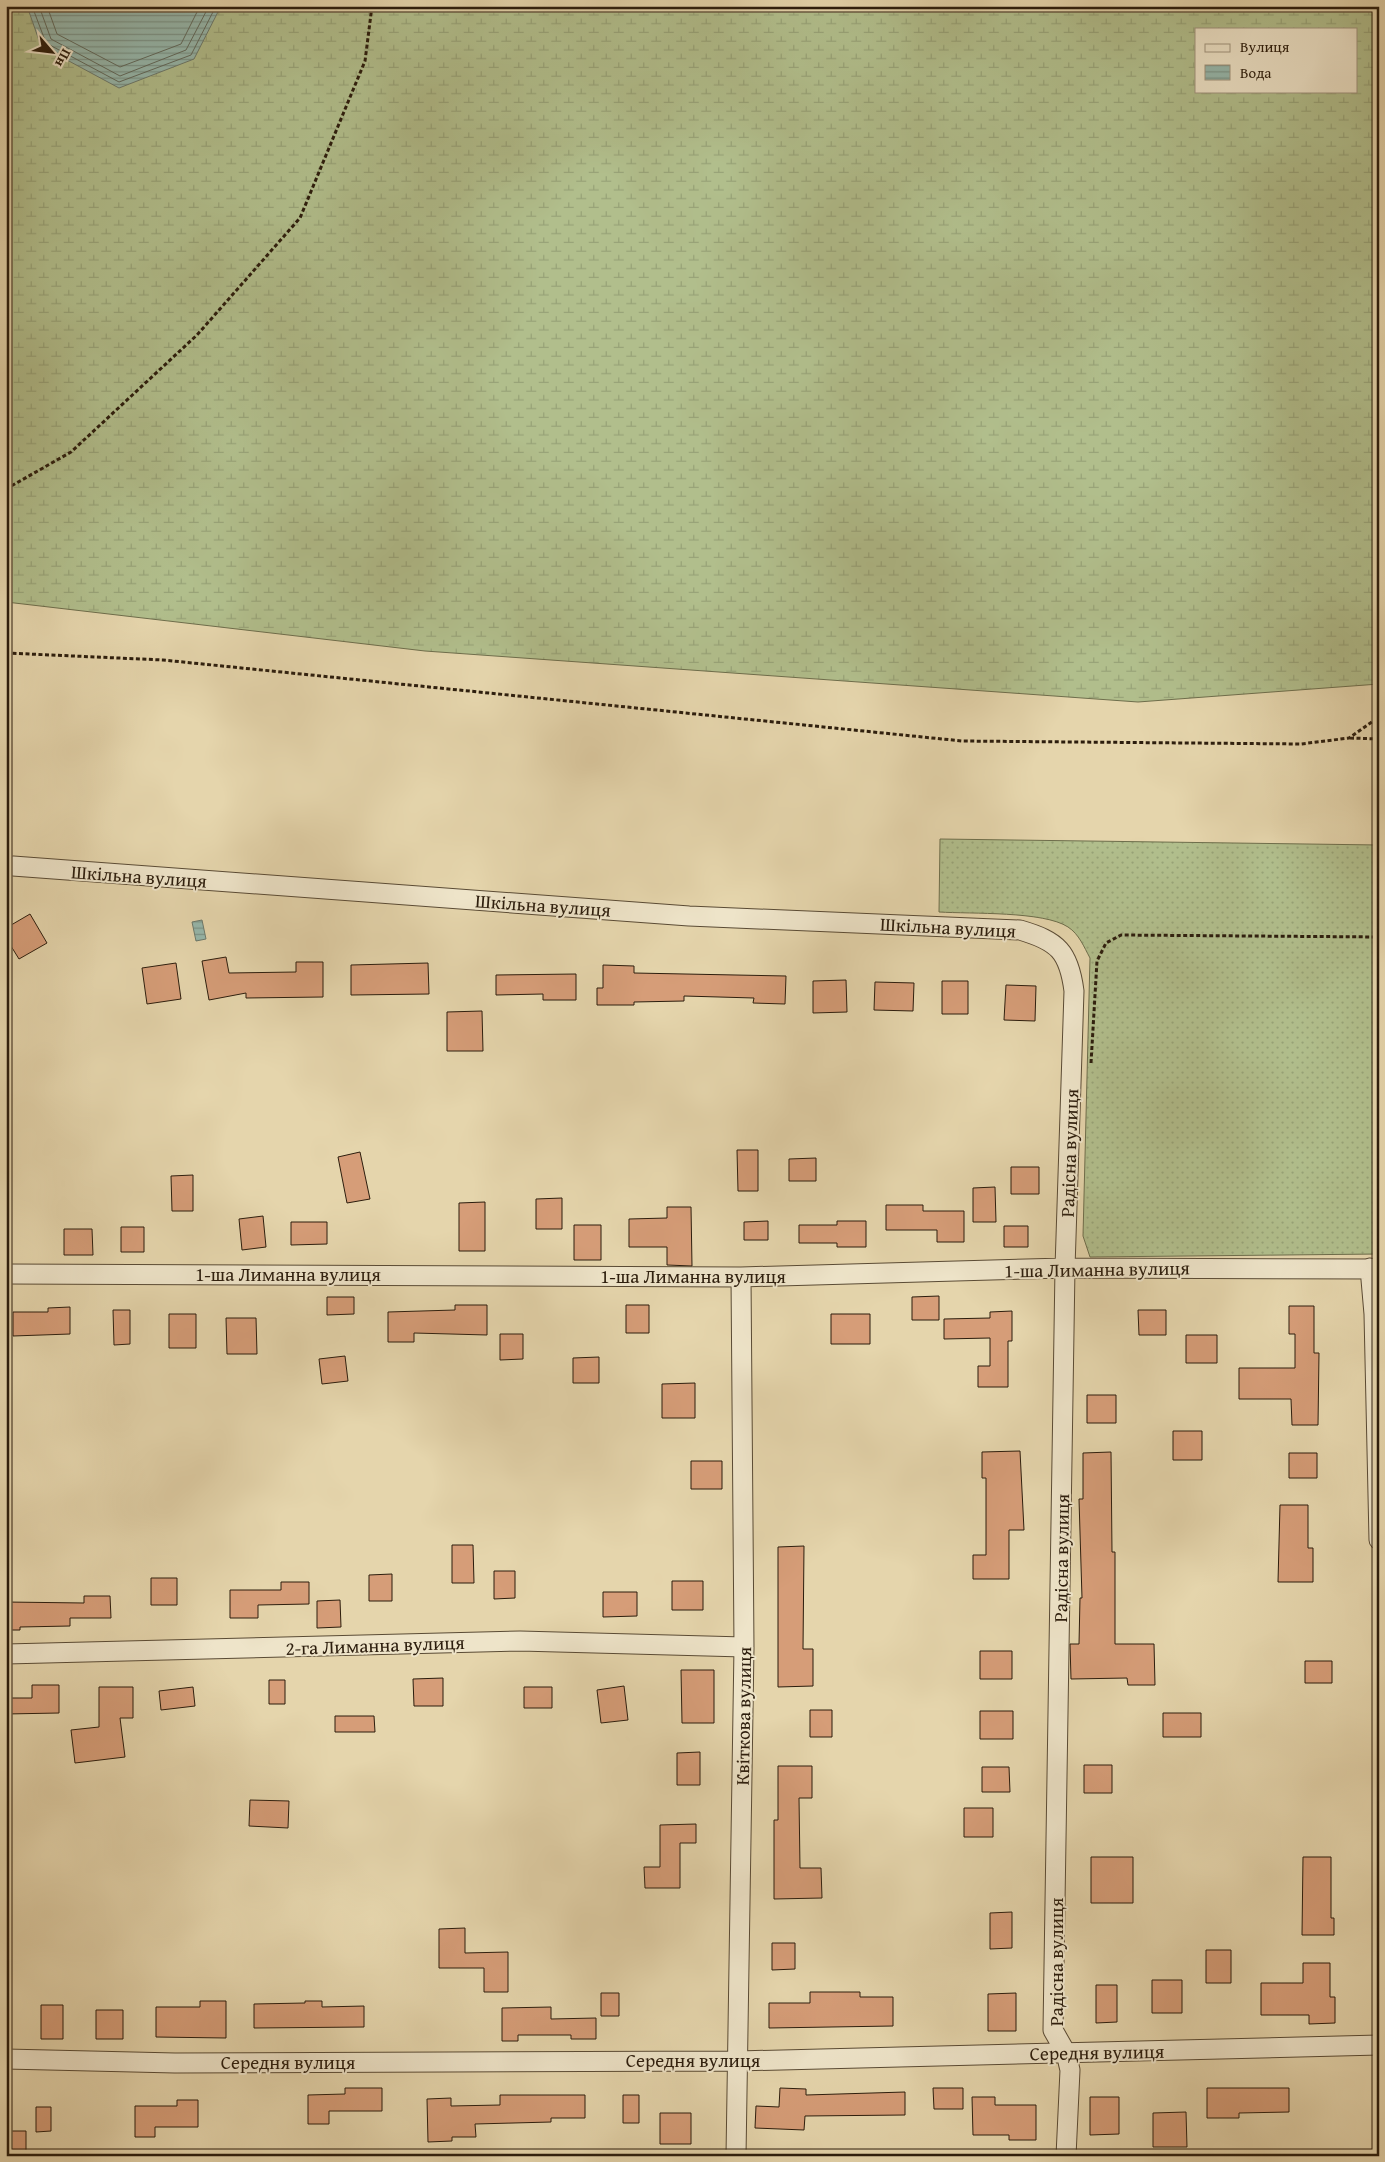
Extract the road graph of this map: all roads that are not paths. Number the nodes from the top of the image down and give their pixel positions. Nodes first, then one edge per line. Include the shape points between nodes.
1 (13, 866) dead end
2 (1066, 956) joint
3 (1066, 1268) junction
4 (1374, 1268) edge
5 (6, 1274) edge
6 (741, 1277) junction
7 (1379, 1540) edge
8 (744, 1647) junction
9 (6, 1654) edge
10 (1379, 2045) edge
11 (1066, 2053) junction
12 (6, 2059) edge
13 (738, 2061) junction
14 (736, 2156) edge
15 (1066, 2156) edge

1 - 2 street, Шкільна вулиця via 689,916 1020,930 1036,935
2 - 3 street, Радісна вулиця via 1074,991
3 - 4 street, 1-ша Лиманна вулиця
3 - 6 street, 1-ша Лиманна вулиця
3 - 11 street, Радісна вулиця via 1053,2030
4 - 7 street
5 - 6 street, 1-ша Лиманна вулиця
6 - 8 street, Квіткова вулиця
8 - 9 street, 2-га Лиманна вулиця via 520,1641
8 - 13 street, Квіткова вулиця
10 - 11 street, Середня вулиця
11 - 13 street, Середня вулиця
11 - 15 street, Радісна вулиця via 1070,2070
12 - 13 street, Середня вулиця via 175,2063
13 - 14 street, Квіткова вулиця

